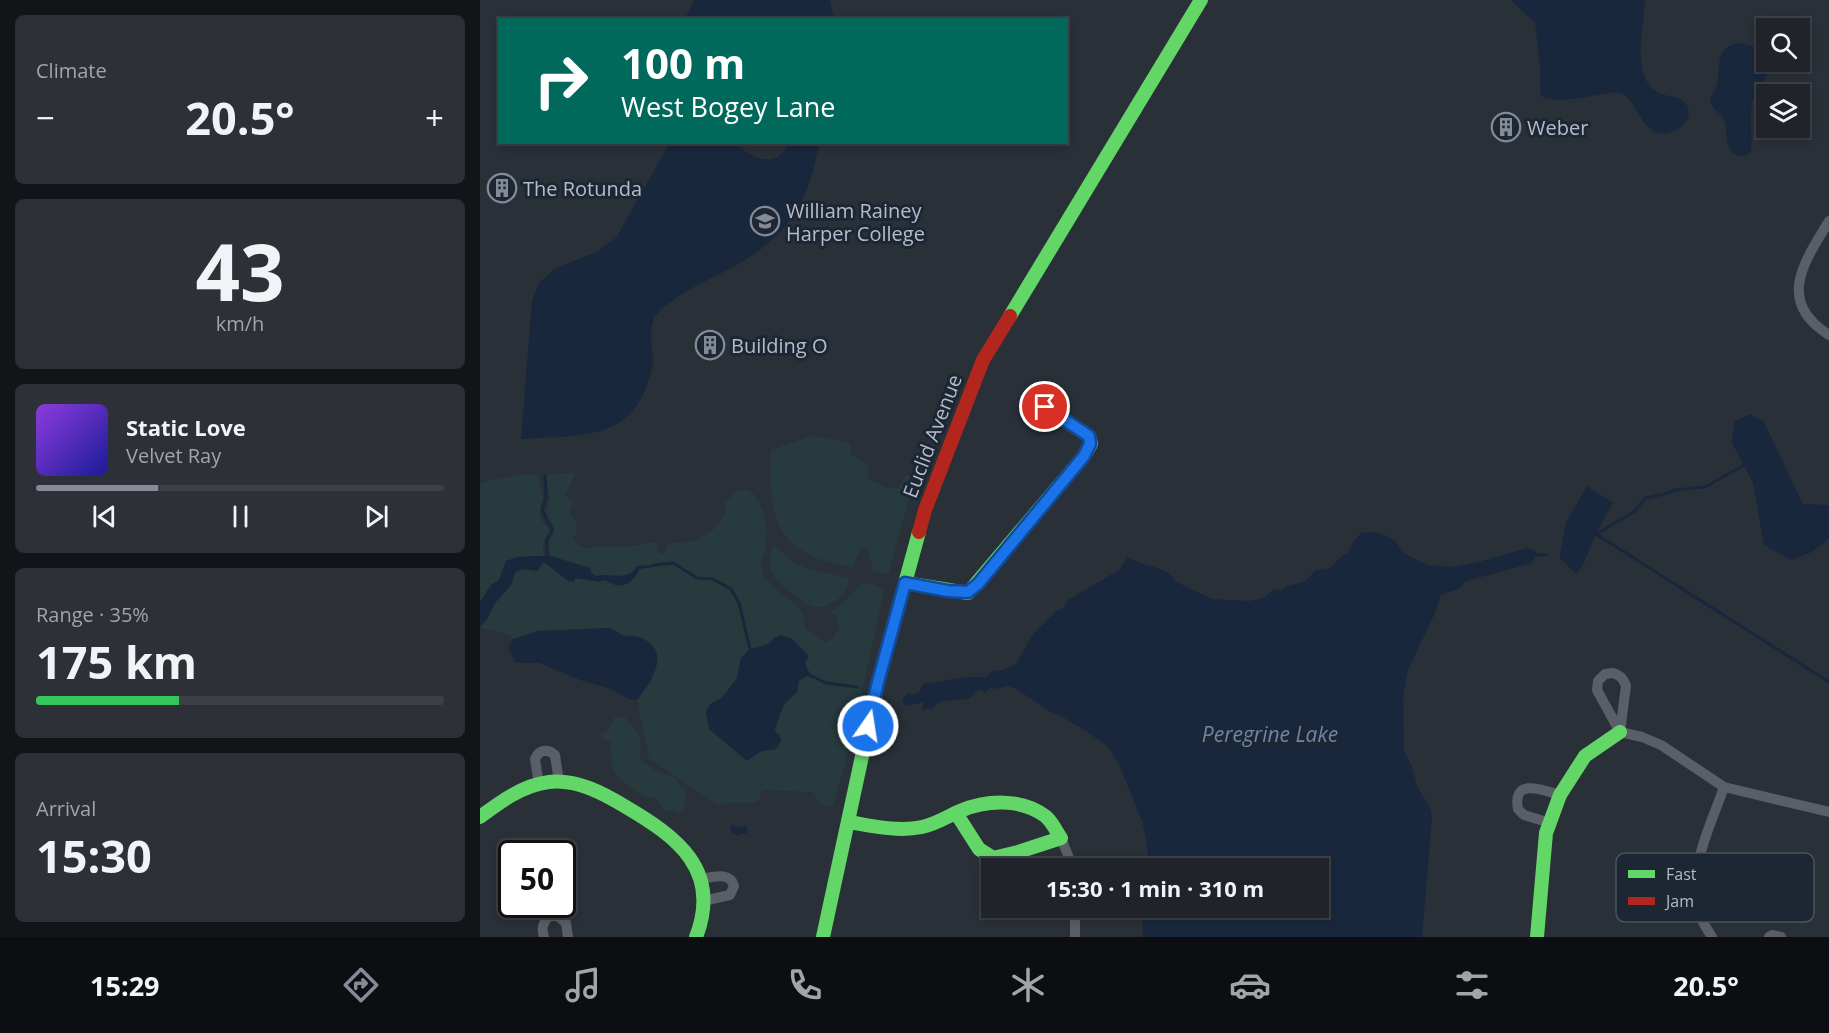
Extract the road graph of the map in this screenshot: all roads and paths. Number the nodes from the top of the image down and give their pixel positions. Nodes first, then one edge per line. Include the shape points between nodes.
1 (1201, 0) edge
2 (1829, 221) edge
3 (1829, 334) edge
4 (1030, 397) dead end
5 (905, 583) junction
6 (1620, 732) junction
7 (559, 782) junction
8 (539, 785) junction
9 (1724, 787) junction
10 (1560, 795) junction
11 (1829, 812) edge
12 (956, 813) junction
13 (480, 817) edge
14 (849, 822) junction
15 (1550, 823) junction
16 (1061, 838) junction
17 (1700, 853) edge
18 (1069, 858) edge
19 (700, 879) junction
20 (703, 902) junction
21 (1075, 918) edge
22 (1704, 922) edge
23 (544, 937) edge
24 (568, 937) edge
25 (696, 937) edge
26 (823, 937) edge
27 (1075, 937) edge
28 (1537, 937) edge
29 (1712, 937) edge
30 (1769, 937) edge
31 (1781, 937) edge

1 - 5 street, Euclid Avenue via 983,360 925,510
2 - 3 street via 1807,258 1798,286 1803,309
4 - 5 street via 1089,436 1084,456 968,592
5 - 14 street, Euclid Avenue via 878,682
6 - 6 street via 1626,686 1619,675 1605,674 1598,681 1597,690
6 - 9 street via 1661,745
6 - 10 street via 1585,756
7 - 8 street
7 - 8 street via 555,755 543,750 535,759
7 - 19 street via 606,795 659,827 682,848
8 - 13 street via 518,792
9 - 11 street
9 - 17 street
10 - 15 street
10 - 15 street via 1534,788 1518,794 1518,809
12 - 14 street via 922,827 899,829
12 - 16 street via 992,802 1020,805 1046,816
12 - 16 street via 979,849 993,858
14 - 26 street, Euclid Avenue
15 - 28 street
16 - 18 street
19 - 20 street
19 - 20 street via 727,876 734,886 730,895
20 - 25 street
21 - 27 street
22 - 29 street
23 - 24 street via 543,923 549,916 558,916 566,924
30 - 31 street

